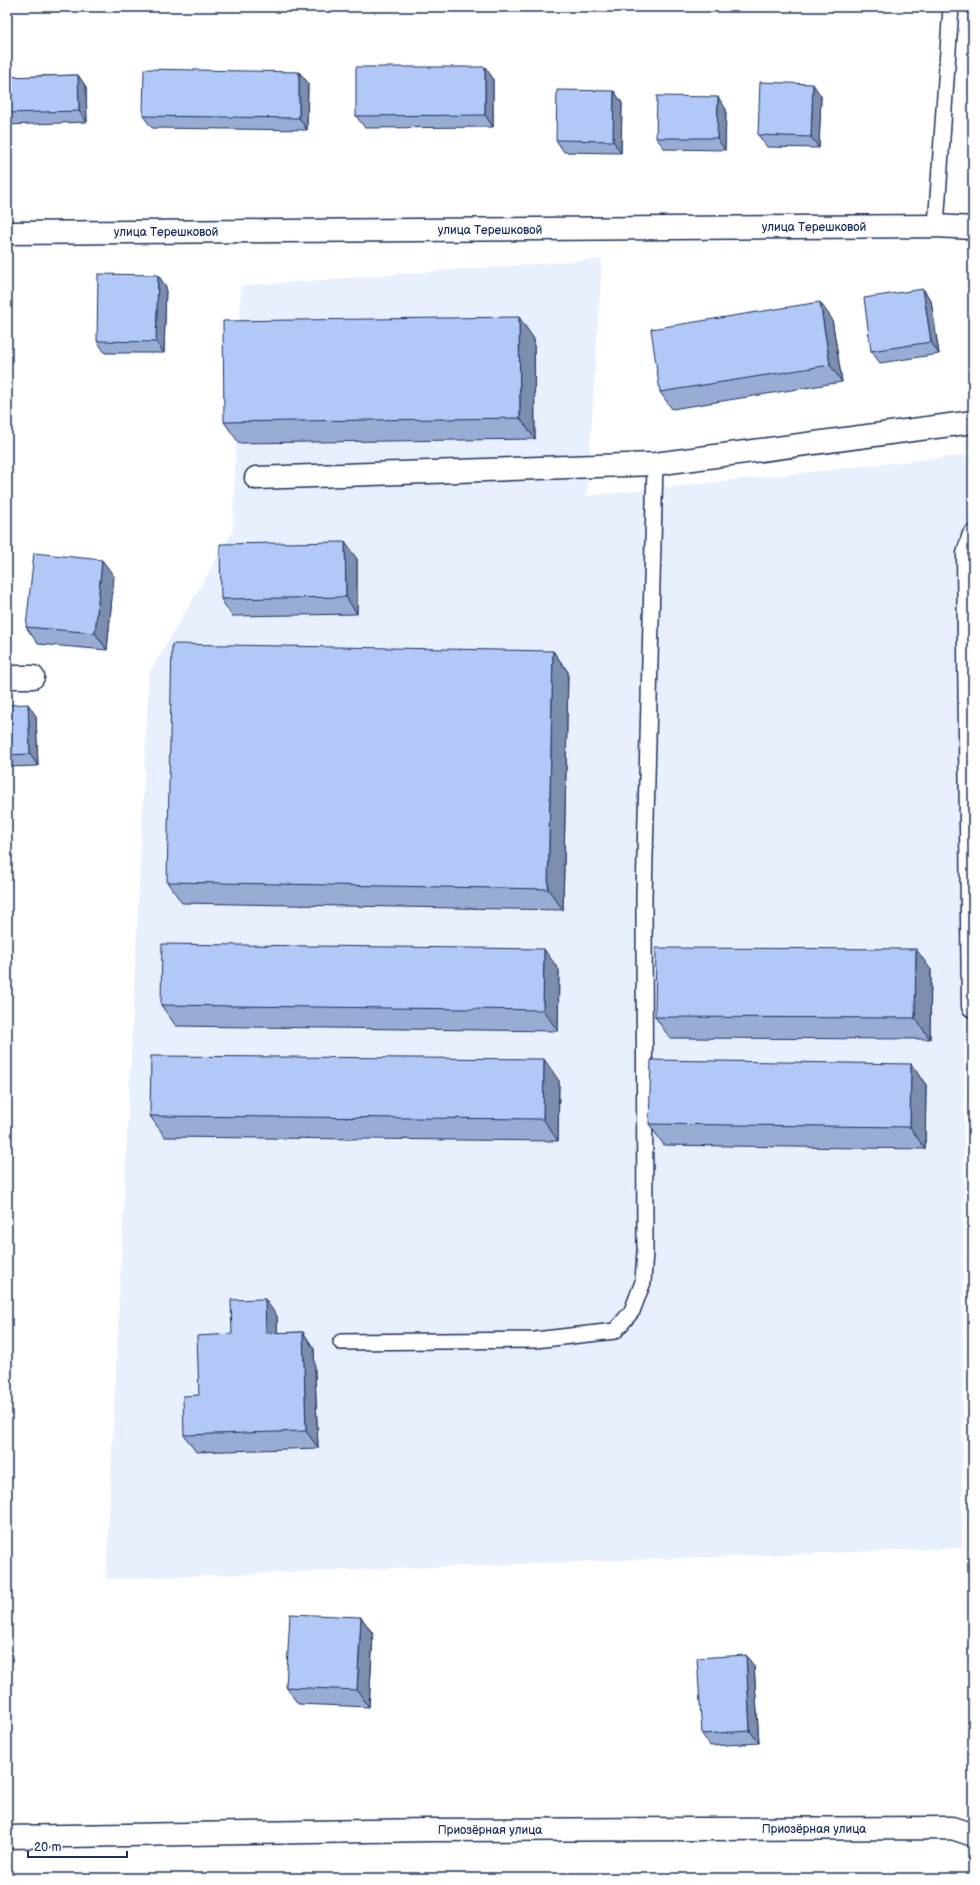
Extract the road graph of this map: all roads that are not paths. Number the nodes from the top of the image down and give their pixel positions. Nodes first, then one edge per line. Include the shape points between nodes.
1 (951, 7) edge
2 (936, 226) junction
3 (973, 228) edge
4 (7, 233) edge
5 (973, 422) edge
6 (655, 464) junction
7 (256, 478) dead end
8 (973, 537) edge
9 (7, 677) edge
10 (33, 677) dead end
11 (973, 1006) edge
12 (341, 1342) dead end
13 (973, 1835) edge
14 (7, 1837) edge

1 - 2 lane
2 - 3 street, улица Терешковой
2 - 4 street, улица Терешковой
5 - 6 street
6 - 7 street
6 - 12 lane via 644,896 643,1282 632,1310 615,1330 535,1340
8 - 11 street via 968,554
9 - 10 street
13 - 14 street, Приозёрная улица via 944,1828 437,1830

